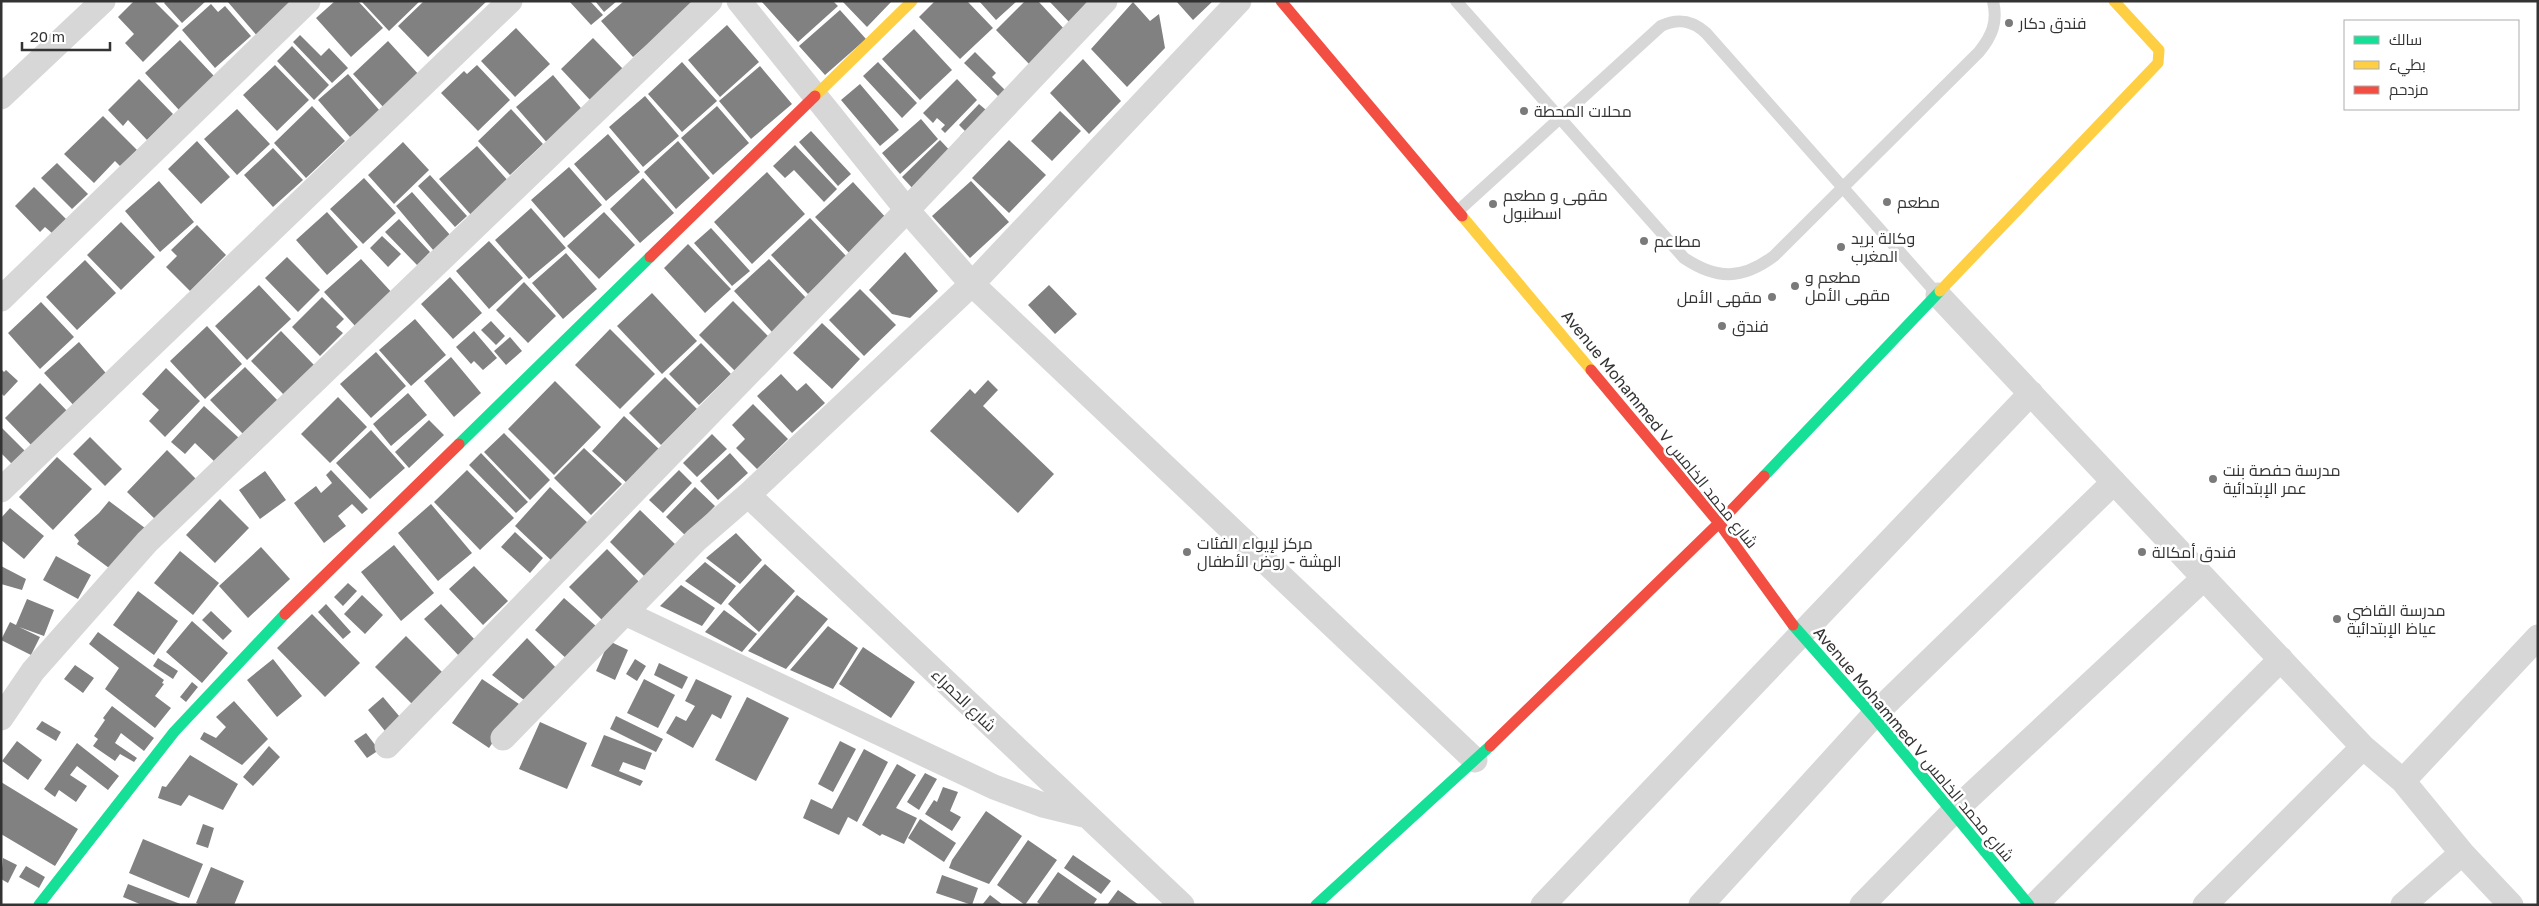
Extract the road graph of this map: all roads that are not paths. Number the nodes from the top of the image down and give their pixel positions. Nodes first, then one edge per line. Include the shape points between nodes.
1 (104, 1) edge
2 (308, 1) edge
3 (510, 1) edge
4 (710, 1) edge
5 (739, 1) edge
6 (912, 1) edge
7 (1104, 1) edge
8 (1239, 1) edge
9 (1281, 1) edge
10 (1456, 1) edge
11 (1993, 1) edge
12 (2114, 1) edge
13 (817, 96) junction
14 (1, 97) edge
15 (1560, 118) junction
16 (1843, 188) junction
17 (907, 210) junction
18 (1458, 211) junction
19 (972, 284) junction
20 (1938, 295) junction
21 (1, 299) edge
22 (2031, 393) junction
23 (2114, 482) junction
24 (1, 490) edge
25 (748, 495) junction
26 (1719, 523) junction
27 (2204, 578) junction
28 (625, 613) junction
29 (1799, 634) junction
30 (2534, 650) edge
31 (2281, 659) junction
32 (1873, 716) junction
33 (1, 718) edge
34 (503, 738) dead end
35 (387, 746) dead end
36 (2363, 747) junction
37 (1475, 760) junction
38 (2402, 781) junction
39 (1953, 812) junction
40 (1085, 815) junction
41 (2462, 853) junction
42 (39, 905) edge
43 (1182, 905) edge
44 (1316, 905) edge
45 (1543, 905) edge
46 (1701, 905) edge
47 (1862, 905) edge
48 (2028, 905) edge
49 (2035, 905) edge
50 (2206, 905) edge
51 (2403, 905) edge
52 (2511, 905) edge

1 - 14 street
2 - 21 street
3 - 24 street
4 - 33 street via 147,542 33,671
5 - 13 street
6 - 13 street
7 - 17 street
8 - 19 street
9 - 18 street, Avenue Mohammed V شارع محمد الخامس
10 - 15 lane
11 - 16 lane via 1995,27 1988,40
12 - 20 street via 2159,50 2158,63
13 - 17 street
13 - 42 street via 263,636 174,732
15 - 16 lane via 1684,258 1700,269 1719,274 1739,274 1758,268
15 - 16 lane via 1661,26 1680,20 1690,22 1706,33
15 - 18 lane
16 - 20 lane
17 - 19 street
17 - 35 street
18 - 26 street, Avenue Mohammed V شارع محمد الخامس
19 - 25 street
19 - 37 street
20 - 22 street
20 - 26 street
22 - 23 street
22 - 29 street
23 - 27 street
23 - 32 street
25 - 28 street via 696,540
25 - 40 street, شارع الحمراء
26 - 29 street, Avenue Mohammed V شارع محمد الخامس
26 - 37 street
27 - 31 street
27 - 39 street
28 - 34 street
28 - 40 street via 994,788
29 - 32 street, Avenue Mohammed V شارع محمد الخامس
29 - 45 street
30 - 38 street
31 - 36 street
31 - 49 street
32 - 39 street, Avenue Mohammed V شارع محمد الخامس
32 - 46 street
36 - 38 street
36 - 50 street
37 - 44 street
38 - 41 street
39 - 47 street
39 - 48 street, Avenue Mohammed V شارع محمد الخامس
40 - 43 street, شارع الحمراء
41 - 51 street
41 - 52 street

